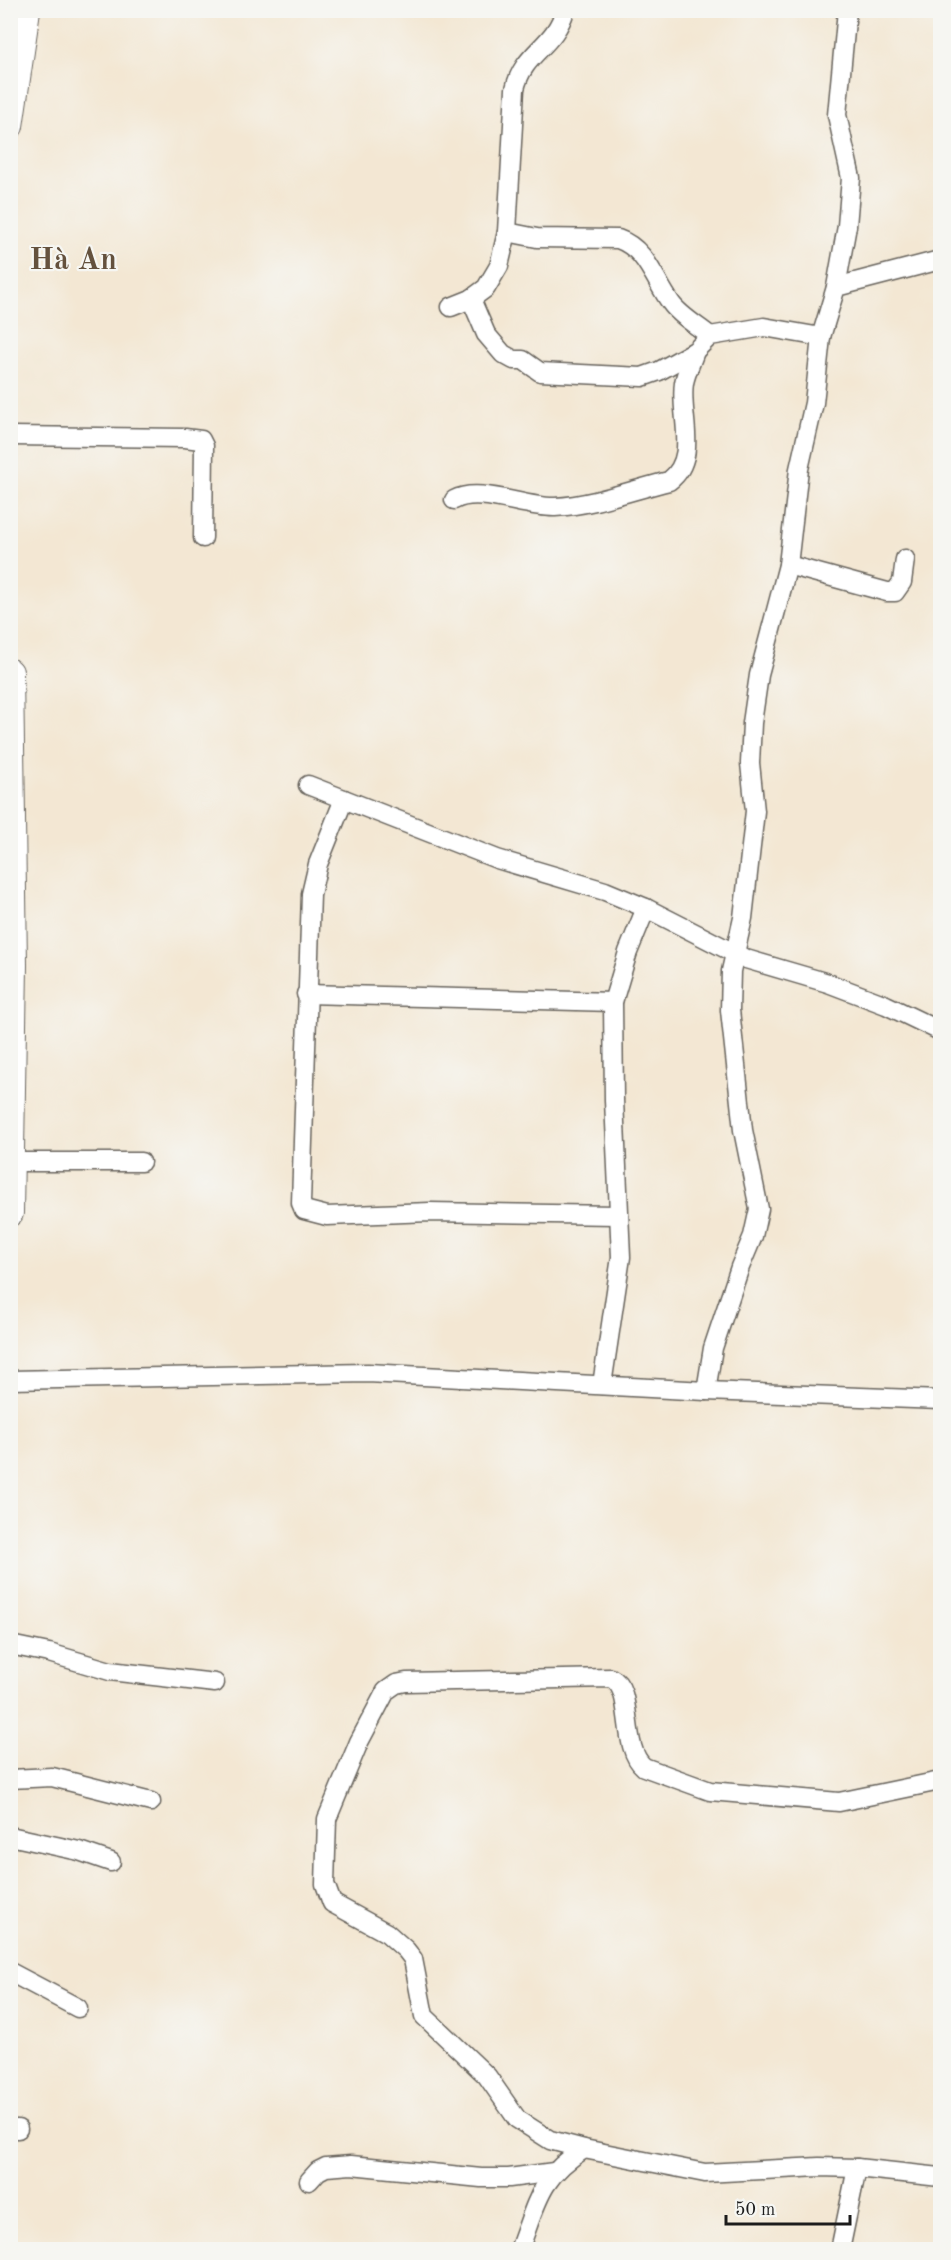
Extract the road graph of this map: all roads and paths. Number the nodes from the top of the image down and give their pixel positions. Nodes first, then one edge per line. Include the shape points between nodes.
1 (27, 10) edge
2 (565, 10) edge
3 (847, 10) edge
4 (10, 126) edge
5 (507, 232) junction
6 (940, 260) edge
7 (836, 287) junction
8 (471, 299) junction
9 (451, 307) dead end
10 (710, 336) junction
11 (821, 337) junction
12 (695, 351) junction
13 (10, 436) edge
14 (454, 500) dead end
15 (203, 538) dead end
16 (904, 559) dead end
17 (788, 565) junction
18 (10, 672) edge
19 (11, 688) edge
20 (308, 785) dead end
21 (11, 786) edge
22 (344, 799) junction
23 (646, 908) junction
24 (735, 955) junction
25 (306, 994) junction
26 (613, 1002) junction
27 (940, 1031) edge
28 (12, 1076) edge
29 (141, 1162) dead end
30 (12, 1168) edge
31 (10, 1214) edge
32 (617, 1215) junction
33 (10, 1380) edge
34 (602, 1385) junction
35 (706, 1391) junction
36 (940, 1400) edge
37 (10, 1646) edge
38 (215, 1683) dead end
39 (10, 1779) edge
40 (940, 1781) edge
41 (151, 1802) dead end
42 (10, 1836) edge
43 (111, 1862) dead end
44 (10, 1972) edge
45 (78, 2008) dead end
46 (584, 2149) junction
47 (857, 2168) junction
48 (554, 2172) junction
49 (940, 2177) edge
50 (309, 2181) dead end
51 (519, 2250) edge
52 (840, 2250) edge

1 - 4 street
2 - 5 street via 556,32 518,75
3 - 7 street via 837,115 851,178
5 - 8 street via 494,278
5 - 10 street via 537,238 618,239 630,243 672,304
6 - 7 street
7 - 11 street
8 - 9 street
8 - 12 street via 486,334 503,354 523,360 540,372 642,377
10 - 11 street via 764,327
10 - 12 street
11 - 17 street via 814,403 799,468
12 - 14 street via 684,381 686,458 680,473 669,481 555,507 480,495 465,494
13 - 15 street via 201,440
16 - 17 street via 902,582 895,592
17 - 24 street via 759,675 752,723 750,763 755,812
18 - 19 street
19 - 21 street
20 - 22 street
21 - 28 street
22 - 23 street via 498,859 605,891
22 - 25 street via 318,864 311,894
23 - 24 street
23 - 26 street
24 - 27 street via 847,990
24 - 35 street via 730,1010 743,1130 759,1209 713,1348
25 - 26 street
25 - 32 street via 301,1203 304,1210 327,1216 430,1212
26 - 32 street
28 - 30 street
29 - 30 street
30 - 31 street
32 - 34 street via 621,1257
33 - 34 street via 368,1373
34 - 35 street
35 - 36 street
37 - 38 street via 111,1671
39 - 41 street via 52,1777
40 - 46 street via 848,1802 710,1791 644,1767 636,1760 620,1688 611,1678 406,1682 386,1691 359,1742 327,1819 327,1896 332,1904 387,1933 406,1950 413,1959 424,2016 487,2076 517,2119 549,2140
42 - 43 street
44 - 45 street
46 - 47 street via 712,2173
46 - 48 street
47 - 49 street
47 - 52 street
48 - 50 street via 481,2178 351,2165 318,2171
48 - 51 street via 542,2190

